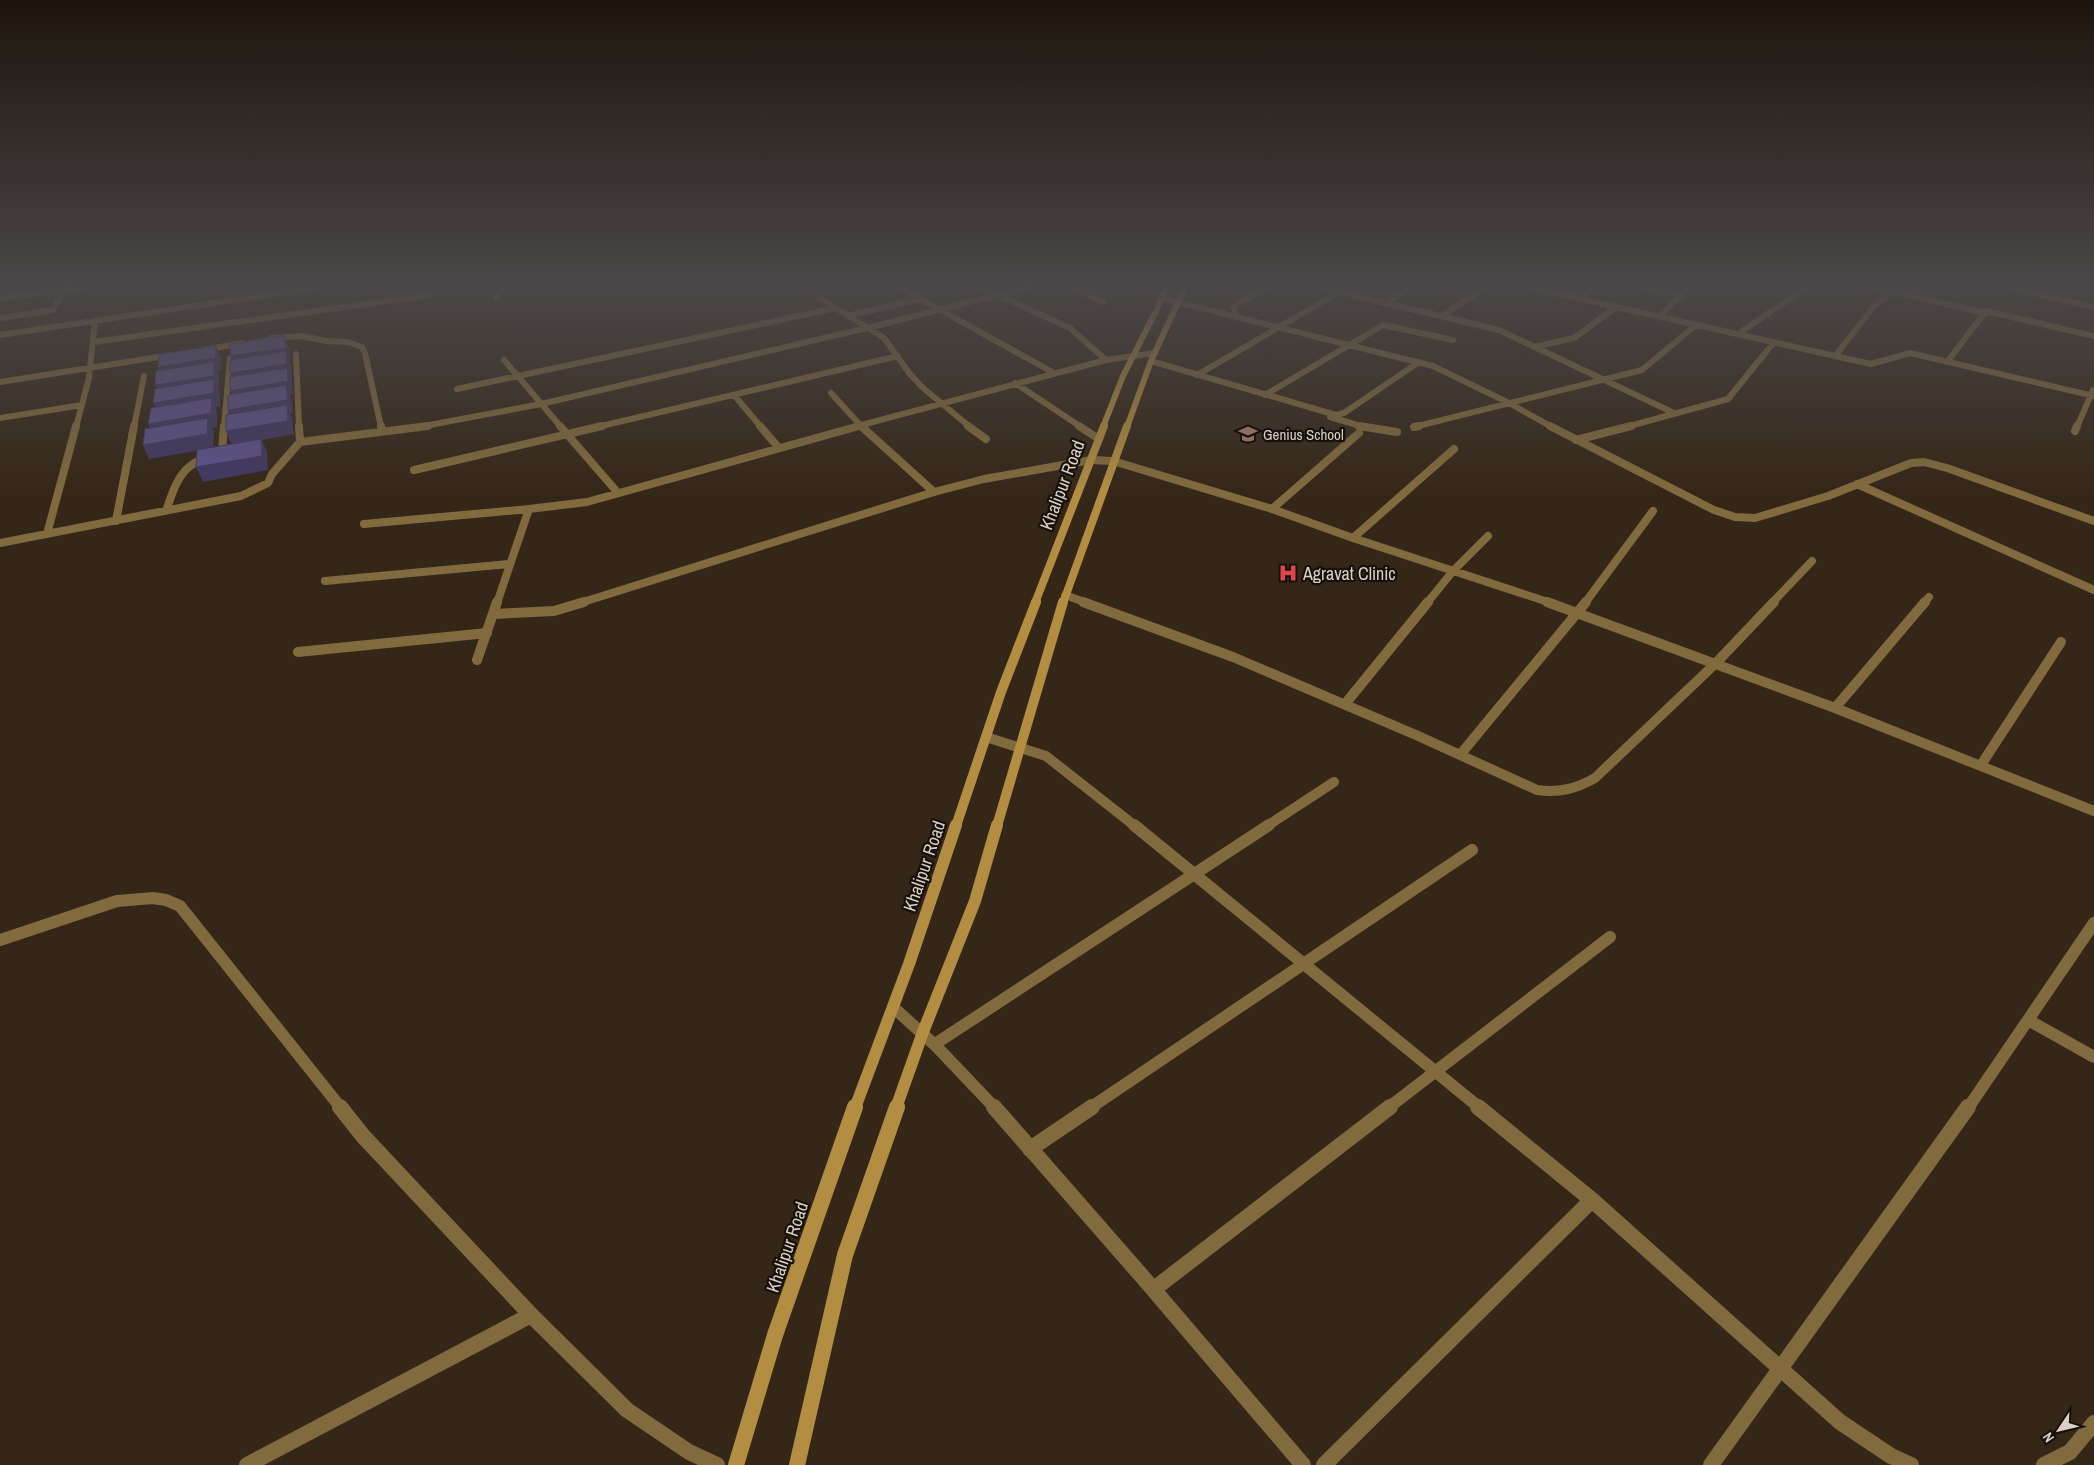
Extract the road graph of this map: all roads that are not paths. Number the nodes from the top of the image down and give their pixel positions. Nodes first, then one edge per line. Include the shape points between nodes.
1 (92, 355) edge
2 (167, 355) edge
3 (296, 355) edge
4 (366, 355) edge
5 (614, 355) edge
6 (750, 355) edge
7 (1022, 355) edge
8 (1101, 355) edge
9 (1154, 355) edge
10 (1230, 355) edge
11 (1332, 355) edge
12 (1392, 355) edge
13 (1552, 355) edge
14 (1660, 355) edge
15 (1763, 355) edge
16 (1902, 355) edge
17 (1920, 355) edge
18 (1952, 355) edge
19 (898, 356) joint
20 (1132, 356) junction
21 (1835, 356) edge
22 (230, 358) edge
23 (504, 360) dead end
24 (1106, 360) junction
25 (1152, 360) junction
26 (1419, 362) junction
27 (1947, 362) junction
28 (91, 368) junction
29 (1054, 373) junction
30 (1197, 374) junction
31 (144, 376) dead end
32 (517, 376) junction
33 (1601, 379) junction
34 (0, 382) edge
35 (1015, 383) junction
36 (457, 389) dead end
37 (831, 393) dead end
38 (2093, 393) edge
39 (734, 395) junction
40 (1265, 395) junction
41 (1507, 402) junction
42 (939, 403) junction
43 (541, 404) junction
44 (82, 405) junction
45 (1674, 413) junction
46 (0, 418) edge
47 (860, 425) junction
48 (1414, 427) dead end
49 (2076, 431) dead end
50 (382, 432) junction
51 (1397, 432) dead end
52 (1359, 433) dead end
53 (567, 434) junction
54 (986, 439) dead end
55 (1099, 439) junction
56 (1576, 440) junction
57 (300, 442) junction
58 (779, 448) junction
59 (1454, 449) dead end
60 (1091, 460) junction
61 (1113, 461) junction
62 (414, 470) dead end
63 (1857, 484) junction
64 (934, 492) junction
65 (618, 493) junction
66 (529, 508) junction
67 (1272, 509) junction
68 (166, 511) junction
69 (1653, 512) dead end
70 (116, 521) junction
71 (2094, 521) edge
72 (364, 524) dead end
73 (47, 534) junction
74 (1488, 536) dead end
75 (1353, 538) junction
76 (0, 543) edge
77 (1812, 561) dead end
78 (510, 564) junction
79 (1454, 571) junction
80 (324, 581) dead end
81 (2094, 590) edge
82 (1065, 595) junction
83 (1929, 597) dead end
84 (1578, 612) junction
85 (493, 614) junction
86 (487, 633) junction
87 (2062, 642) dead end
88 (298, 652) dead end
89 (477, 660) dead end
90 (1716, 663) junction
91 (1345, 704) junction
92 (1835, 708) junction
93 (986, 737) junction
94 (1020, 747) junction
95 (1460, 755) junction
96 (1981, 765) junction
97 (1334, 782) dead end
98 (2094, 811) edge
99 (1472, 850) dead end
100 (1195, 874) junction
101 (2094, 923) edge
102 (1610, 937) dead end
103 (0, 940) edge
104 (1305, 964) junction
105 (893, 1006) junction
106 (2028, 1020) junction
107 (923, 1032) junction
108 (935, 1044) junction
109 (2094, 1057) edge
110 (1436, 1072) junction
111 (1030, 1149) junction
112 (1592, 1200) junction
113 (1154, 1289) junction
114 (531, 1315) junction
115 (1779, 1369) junction
116 (2094, 1423) edge
117 (247, 1465) edge
118 (717, 1465) edge
119 (736, 1465) edge
120 (797, 1465) edge
121 (1303, 1465) edge
122 (1324, 1465) edge
123 (1711, 1465) edge
124 (1911, 1465) edge
125 (2044, 1465) edge

1 - 28 street
2 - 28 street
3 - 57 street
4 - 50 street
5 - 32 street
6 - 43 street
7 - 29 street
8 - 24 street
9 - 25 street
10 - 30 street
11 - 40 street
12 - 26 street
13 - 33 street
14 - 33 street via 1642,370
15 - 45 street via 1728,399
16 - 21 street via 1871,364
17 - 27 street
18 - 27 street
19 - 39 street
19 - 42 street via 913,377
20 - 24 street
20 - 25 street
20 - 55 street, Khalipur Road
22 - 68 street via 222,451 200,458 181,472
23 - 32 street
24 - 29 street
25 - 30 street
25 - 51 street via 1371,429
25 - 61 street
26 - 40 street via 1340,415
26 - 41 street
27 - 38 street
28 - 34 street
28 - 44 street
29 - 35 street
30 - 40 street
31 - 70 street
32 - 36 street
32 - 43 street
33 - 41 street
33 - 45 street
35 - 42 street
35 - 55 street
37 - 47 street
38 - 49 street
39 - 53 street
39 - 58 street
41 - 48 street
41 - 56 street
42 - 47 street
42 - 54 street
43 - 50 street
43 - 53 street
44 - 46 street
44 - 73 street
45 - 56 street
47 - 58 street
47 - 64 street
50 - 57 street
52 - 67 street
53 - 62 street
53 - 65 street
55 - 60 street, Khalipur Road
56 - 63 street via 1735,518 1754,518
57 - 68 street via 263,487 241,496
58 - 65 street
59 - 75 street
60 - 61 street
60 - 64 street via 984,479
60 - 93 street, Khalipur Road
61 - 67 street
61 - 82 street
63 - 71 street via 1911,463 1924,462
63 - 81 street
64 - 85 street via 554,611
65 - 66 street via 587,502
66 - 72 street
66 - 78 street
67 - 75 street
68 - 70 street
69 - 84 street
70 - 73 street
73 - 76 street
74 - 79 street
75 - 79 street
77 - 90 street
78 - 80 street
78 - 85 street
79 - 84 street
79 - 91 street
82 - 91 street
82 - 94 street
83 - 92 street
84 - 90 street
84 - 95 street
85 - 86 street
86 - 88 street
86 - 89 street
87 - 96 street
90 - 92 street
90 - 95 street via 1595,778 1580,787 1566,792 1537,790
91 - 95 street
92 - 96 street
93 - 94 street
93 - 105 street, Khalipur Road
94 - 100 street via 1046,756
94 - 107 street via 975,902
96 - 98 street
97 - 100 street
99 - 104 street
100 - 104 street
100 - 108 street
101 - 106 street
102 - 110 street
103 - 114 street via 116,901 153,898 180,906 363,1136
104 - 110 street
104 - 111 street
105 - 107 street
105 - 119 street, Khalipur Road via 778,1325
106 - 109 street
106 - 115 street via 1948,1137
107 - 108 street
107 - 120 street via 845,1255
108 - 111 street
110 - 112 street
110 - 113 street
111 - 113 street
112 - 115 street
112 - 122 street
113 - 121 street
114 - 117 street
114 - 118 street via 627,1410 689,1452
115 - 123 street
115 - 124 street via 1840,1422 1891,1456
116 - 125 street via 2070,1452

